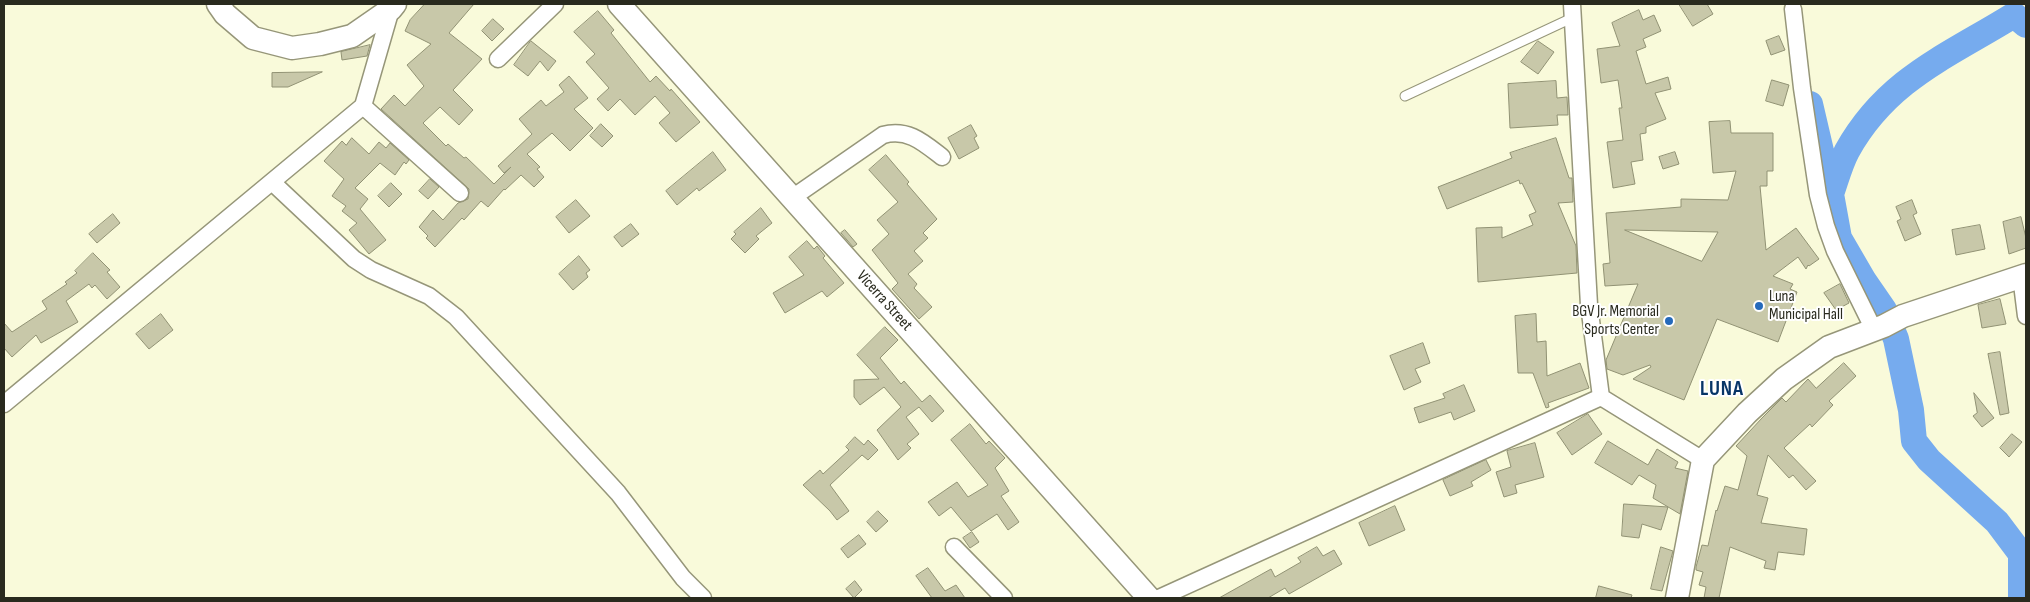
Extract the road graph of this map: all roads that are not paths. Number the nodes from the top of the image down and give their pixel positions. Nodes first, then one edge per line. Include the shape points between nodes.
1 (218, 4) edge
2 (555, 4) edge
3 (619, 4) edge
4 (393, 6) edge
5 (1793, 9) dead end
6 (1572, 11) edge
7 (498, 59) dead end
8 (1405, 96) dead end
9 (364, 106) junction
10 (942, 156) dead end
11 (272, 182) junction
12 (460, 193) dead end
13 (792, 198) junction
14 (2024, 275) edge
15 (2026, 316) edge
16 (1887, 324) junction
17 (1601, 397) junction
18 (4, 404) edge
19 (1703, 460) junction
20 (954, 547) dead end
21 (703, 598) edge
22 (1004, 598) edge
23 (1149, 598) edge
24 (1159, 598) edge
25 (1677, 598) edge

1 - 4 main road via 253,38 292,48 352,36
2 - 7 street
3 - 13 main road, Vicerra Street
4 - 9 street
5 - 16 street via 1818,195 1826,226 1839,259
6 - 8 lane
6 - 17 street via 1589,305
9 - 11 street
9 - 12 street
10 - 13 street via 914,137 892,132
11 - 18 street
11 - 21 street via 354,259 429,296 456,317 618,493 683,578
13 - 23 main road, Vicerra Street
14 - 15 street
14 - 16 main road
16 - 19 main road via 1829,347 1784,379
17 - 19 street
17 - 24 street
19 - 25 main road
20 - 22 street

